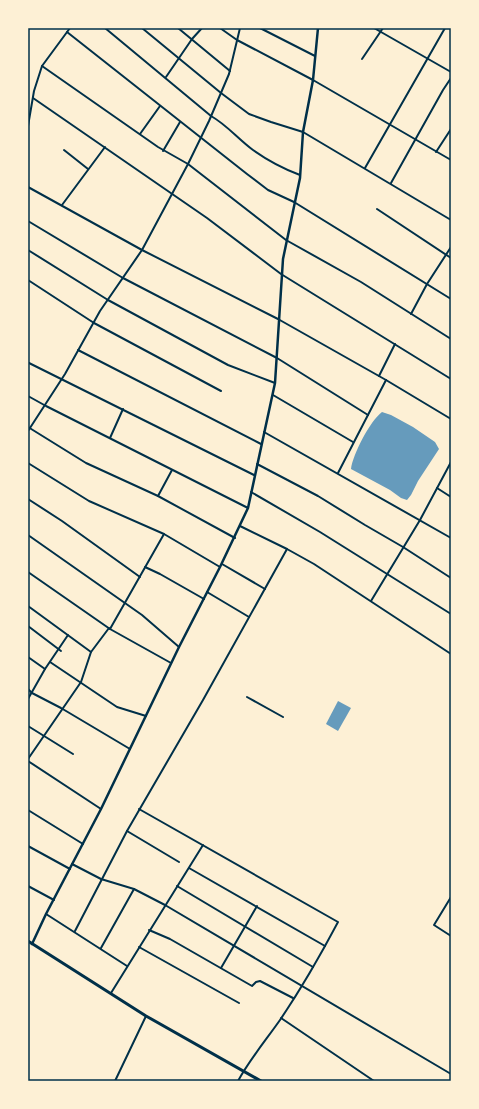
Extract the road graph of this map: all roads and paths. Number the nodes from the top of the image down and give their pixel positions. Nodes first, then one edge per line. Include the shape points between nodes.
1 (70, 28) edge
2 (105, 28) edge
3 (142, 28) edge
4 (178, 28) edge
5 (202, 28) edge
6 (220, 28) edge
7 (240, 28) edge
8 (260, 28) edge
9 (318, 28) edge
10 (374, 28) edge
11 (383, 28) edge
12 (445, 28) edge
13 (67, 32) junction
14 (381, 32) junction
15 (192, 39) junction
16 (237, 40) junction
17 (316, 57) junction
18 (179, 58) junction
19 (362, 59) dead end
20 (428, 59) junction
21 (42, 66) junction
22 (230, 71) junction
23 (451, 72) edge
24 (166, 77) junction
25 (451, 78) edge
26 (313, 80) junction
27 (221, 93) junction
28 (33, 98) junction
29 (160, 106) junction
30 (211, 116) junction
31 (180, 122) junction
32 (390, 125) junction
33 (28, 126) edge
34 (451, 129) edge
35 (303, 132) junction
36 (140, 134) junction
37 (201, 137) junction
38 (415, 140) junction
39 (105, 147) junction
40 (64, 150) dead end
41 (163, 151) junction
42 (436, 152) junction
43 (451, 160) edge
44 (188, 164) junction
45 (366, 168) junction
46 (88, 169) junction
47 (300, 175) junction
48 (391, 183) junction
49 (28, 187) edge
50 (172, 193) junction
51 (294, 202) junction
52 (62, 205) junction
53 (377, 209) dead end
54 (451, 220) edge
55 (28, 221) edge
56 (286, 240) junction
57 (451, 247) edge
58 (28, 250) edge
59 (142, 250) junction
60 (446, 255) junction
61 (451, 258) edge
62 (281, 274) junction
63 (123, 278) junction
64 (28, 280) edge
65 (427, 284) junction
66 (451, 299) edge
67 (108, 300) junction
68 (411, 314) junction
69 (278, 319) junction
70 (94, 323) junction
71 (451, 339) edge
72 (395, 344) junction
73 (78, 350) junction
74 (277, 358) junction
75 (30, 363) dead end
76 (379, 376) junction
77 (62, 379) junction
78 (451, 379) edge
79 (386, 380) junction
80 (275, 383) junction
81 (221, 392) dead end
82 (273, 395) junction
83 (28, 396) edge
84 (46, 406) junction
85 (123, 410) junction
86 (368, 415) junction
87 (451, 419) edge
88 (29, 429) edge
89 (264, 432) junction
90 (110, 438) junction
91 (353, 442) junction
92 (261, 444) junction
93 (451, 462) edge
94 (28, 463) edge
95 (257, 464) junction
96 (172, 470) junction
97 (338, 473) junction
98 (254, 475) junction
99 (437, 488) junction
100 (251, 492) junction
101 (158, 496) junction
102 (451, 497) edge
103 (28, 499) edge
104 (248, 508) junction
105 (420, 520) junction
106 (240, 526) junction
107 (164, 534) junction
108 (28, 535) edge
109 (235, 538) junction
110 (451, 538) edge
111 (403, 547) junction
112 (287, 549) junction
113 (221, 566) junction
114 (145, 567) junction
115 (28, 572) edge
116 (388, 575) junction
117 (140, 577) junction
118 (451, 578) edge
119 (265, 589) junction
120 (207, 592) junction
121 (204, 599) junction
122 (371, 600) junction
123 (125, 604) junction
124 (28, 606) edge
125 (451, 614) edge
126 (249, 617) junction
127 (28, 626) edge
128 (109, 628) junction
129 (68, 634) junction
130 (179, 647) junction
131 (60, 650) junction
132 (91, 652) junction
133 (451, 654) edge
134 (28, 656) edge
135 (50, 662) junction
136 (171, 663) junction
137 (45, 669) junction
138 (81, 682) junction
139 (28, 689) edge
140 (32, 693) junction
141 (247, 697) dead end
142 (28, 699) edge
143 (61, 708) junction
144 (146, 716) junction
145 (283, 718) dead end
146 (28, 726) edge
147 (45, 736) junction
148 (130, 749) junction
149 (72, 754) dead end
150 (28, 760) edge
151 (101, 809) junction
152 (139, 809) junction
153 (28, 810) edge
154 (127, 831) junction
155 (82, 844) junction
156 (203, 845) junction
157 (28, 846) edge
158 (179, 862) dead end
159 (72, 864) junction
160 (189, 868) junction
161 (70, 869) junction
162 (101, 880) junction
163 (28, 886) edge
164 (177, 886) junction
165 (134, 889) junction
166 (451, 897) edge
167 (54, 900) junction
168 (165, 905) junction
169 (257, 906) junction
170 (46, 914) junction
171 (245, 927) junction
172 (149, 930) junction
173 (75, 932) junction
174 (451, 936) edge
175 (28, 942) edge
176 (32, 944) junction
177 (234, 946) junction
178 (325, 946) junction
179 (139, 947) junction
180 (101, 948) junction
181 (128, 966) junction
182 (313, 967) junction
183 (221, 968) junction
184 (302, 986) junction
185 (110, 994) junction
186 (293, 998) junction
187 (239, 1003) dead end
188 (146, 1016) junction
189 (281, 1018) junction
190 (243, 1071) junction
191 (451, 1074) edge
192 (115, 1081) edge
193 (238, 1081) edge
194 (261, 1081) edge
195 (374, 1081) edge

1 - 13 street
2 - 24 street
3 - 18 street
4 - 15 street
5 - 15 street
6 - 16 street
7 - 16 street
8 - 17 street
9 - 17 street
10 - 14 street
11 - 14 street
12 - 20 street
13 - 21 street
13 - 29 street
14 - 19 street
14 - 20 street
15 - 18 street
15 - 22 street
16 - 22 street
16 - 26 street
17 - 26 street
18 - 24 street
18 - 27 street
20 - 23 street
20 - 32 street
21 - 28 street
21 - 36 street
22 - 27 street
24 - 30 street
25 - 38 street
26 - 32 street
26 - 35 street
27 - 30 street
27 - 35 street via 249,114
28 - 33 street
28 - 39 street
29 - 31 street
29 - 36 street
30 - 37 street
30 - 47 street via 252,149
31 - 37 street
31 - 41 street
32 - 38 street
32 - 45 street
34 - 42 street
35 - 45 street
35 - 47 street
36 - 41 street
37 - 44 street
37 - 51 street via 268,190
38 - 42 street
38 - 48 street
39 - 46 street
39 - 50 street
40 - 46 street
41 - 44 street
42 - 43 street
44 - 50 street
44 - 56 street
45 - 48 street
46 - 52 street
47 - 51 street
48 - 54 street
49 - 52 street
50 - 59 street
50 - 62 street
51 - 56 street
51 - 65 street
52 - 59 street
53 - 60 street
55 - 63 street
56 - 62 street
56 - 68 street via 361,282
57 - 60 street
58 - 67 street
59 - 63 street
59 - 69 street
60 - 61 street
60 - 65 street
62 - 69 street
62 - 72 street
63 - 67 street
63 - 74 street
64 - 70 street
65 - 66 street
65 - 68 street
67 - 70 street
67 - 80 street via 228,365
68 - 71 street
69 - 74 street
69 - 76 street
70 - 73 street
70 - 81 street
72 - 76 street
72 - 78 street
73 - 77 street
73 - 92 street
74 - 80 street
74 - 86 street
75 - 77 street
76 - 79 street
77 - 84 street
77 - 85 street
79 - 86 street
79 - 87 street
80 - 82 street
82 - 89 street
82 - 91 street
83 - 84 street
84 - 88 street
84 - 90 street
85 - 90 street
85 - 98 street
86 - 91 street
88 - 101 street via 86,463
89 - 92 street
89 - 97 street
90 - 96 street
91 - 97 street
92 - 95 street
93 - 99 street
94 - 107 street via 89,501
95 - 98 street
95 - 111 street via 318,496
96 - 101 street
96 - 104 street
97 - 105 street
98 - 100 street
99 - 102 street
99 - 105 street
100 - 104 street
100 - 116 street
101 - 109 street
103 - 117 street
104 - 106 street
105 - 110 street
105 - 111 street
106 - 109 street
106 - 112 street
107 - 113 street
107 - 114 street
108 - 123 street
109 - 113 street
111 - 116 street
111 - 118 street
112 - 119 street
112 - 122 street
113 - 119 street
113 - 120 street
114 - 117 street
114 - 121 street
115 - 128 street
116 - 122 street
116 - 125 street
117 - 123 street
119 - 126 street
120 - 121 street
120 - 126 street
121 - 130 street
122 - 133 street
123 - 128 street
123 - 130 street
124 - 129 street
126 - 152 street
127 - 131 street
128 - 132 street
128 - 136 street
129 - 131 street
129 - 132 street
130 - 136 street
131 - 135 street
132 - 138 street
134 - 137 street
135 - 137 street
135 - 138 street
136 - 144 street
137 - 140 street
138 - 143 street
138 - 144 street via 117,707
139 - 140 street
140 - 142 street
140 - 143 street
141 - 145 street
143 - 147 street
143 - 148 street
144 - 148 street
146 - 147 street
147 - 149 street
147 - 150 street
148 - 151 street
150 - 151 street
151 - 155 street
152 - 154 street
152 - 156 street
153 - 155 street
154 - 158 street
154 - 162 street
155 - 159 street
156 - 160 street
156 - 178 street via 338,922
157 - 161 street
159 - 161 street
159 - 162 street
160 - 164 street
160 - 169 street
161 - 167 street
162 - 165 street
162 - 173 street
163 - 167 street
164 - 168 street
164 - 171 street
165 - 168 street
165 - 180 street
166 - 174 street via 434,925
167 - 170 street
168 - 172 street
168 - 177 street
169 - 171 street
169 - 178 street
170 - 173 street
170 - 176 street
171 - 177 street
171 - 182 street
172 - 179 street
172 - 183 street
173 - 180 street
175 - 176 main road
176 - 185 main road
177 - 183 street
177 - 184 street
178 - 182 street
179 - 181 street
179 - 187 street
180 - 181 street
181 - 185 street
182 - 184 street
183 - 186 street via 252,986 260,981
184 - 186 street
184 - 191 street
185 - 188 main road
186 - 189 street
188 - 190 main road
188 - 192 street
189 - 190 street
189 - 195 street
190 - 193 street
190 - 194 main road

